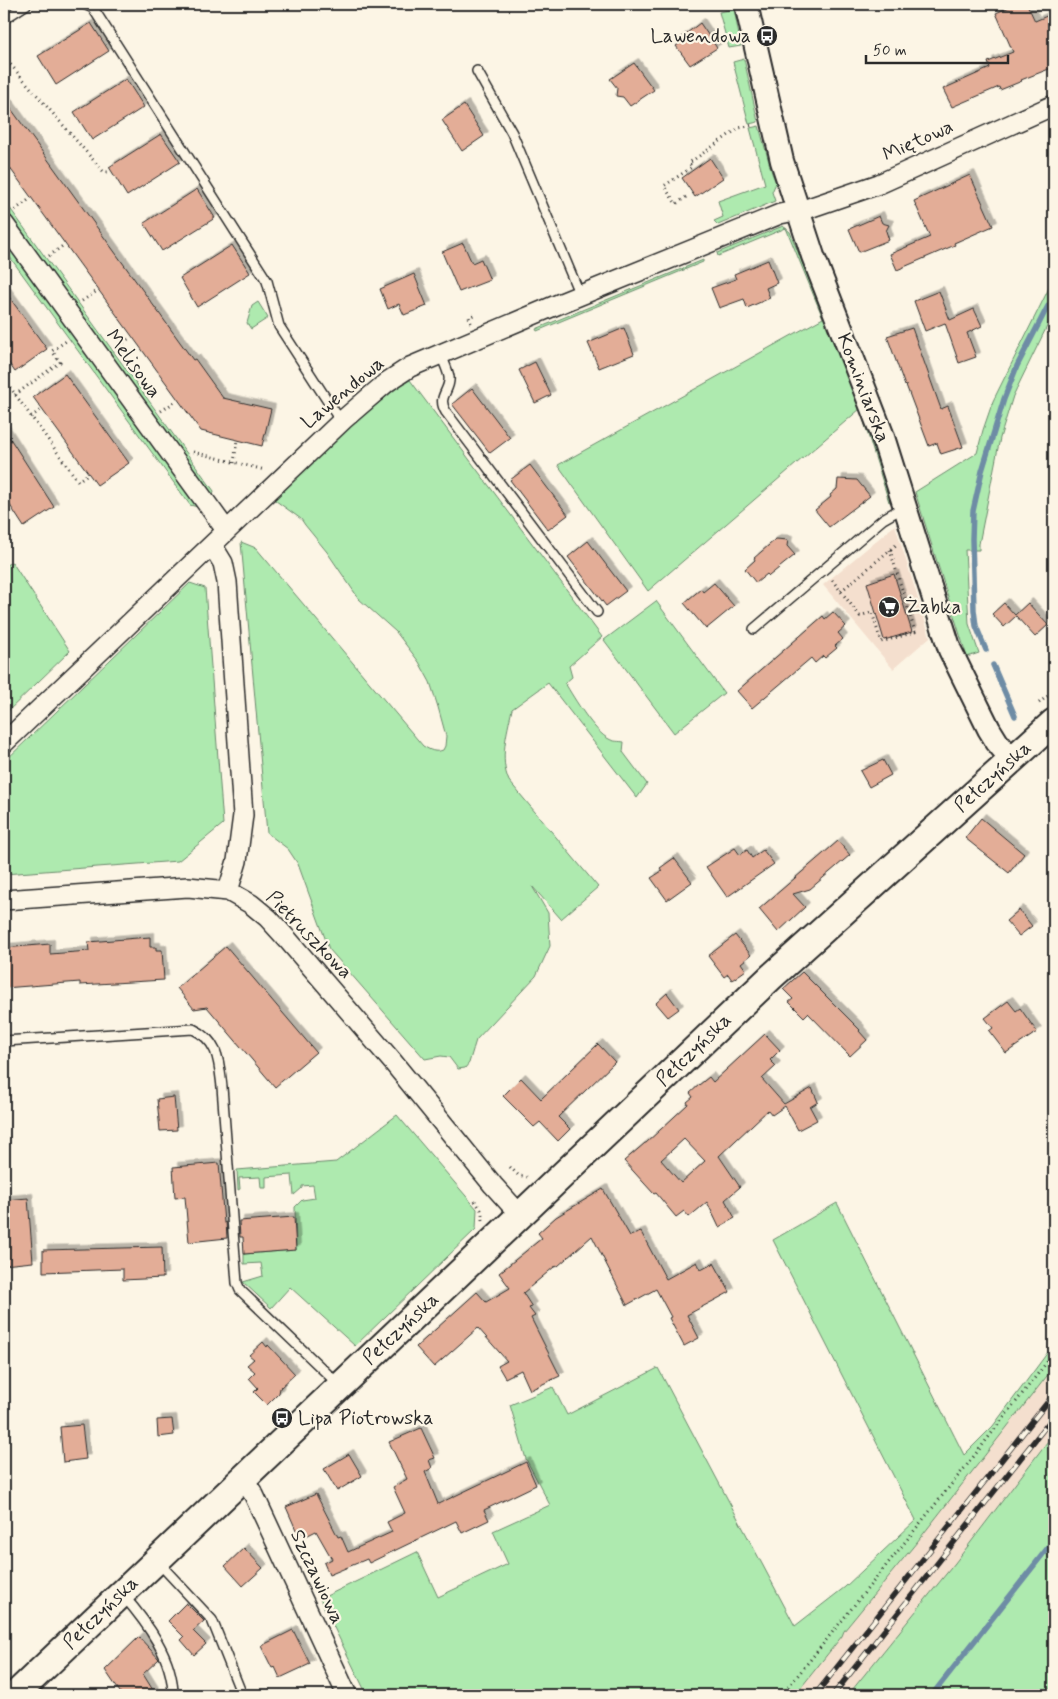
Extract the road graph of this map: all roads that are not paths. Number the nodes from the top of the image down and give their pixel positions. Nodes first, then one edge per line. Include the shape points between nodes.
1 (27, 4) edge
2 (84, 4) edge
3 (746, 4) edge
4 (4, 18) edge
5 (477, 71) dead end
6 (1054, 104) edge
7 (797, 210) junction
8 (9, 217) edge
9 (580, 295) junction
10 (441, 354) junction
11 (343, 420) junction
12 (904, 507) junction
13 (226, 530) junction
14 (212, 545) junction
15 (598, 612) dead end
16 (754, 629) dead end
17 (1054, 722) edge
18 (4, 743) edge
19 (1012, 760) junction
20 (228, 891) junction
21 (4, 900) edge
22 (4, 1042) edge
23 (521, 1216) junction
24 (340, 1386) junction
25 (243, 1478) junction
26 (156, 1560) junction
27 (122, 1593) junction
28 (15, 1695) edge
29 (173, 1695) edge
30 (242, 1695) edge
31 (347, 1695) edge

1 - 4 lane
2 - 11 lane via 93,8 268,281 279,326
3 - 7 street, Kominiarska via 782,161
5 - 9 lane via 512,133
6 - 7 street, Miętowa via 878,184
7 - 9 street, Lawendowa
7 - 12 street, Kominiarska via 882,434
8 - 13 street, Melisowa
9 - 10 street, Lawendowa
10 - 11 street, Lawendowa via 395,377
10 - 15 lane via 450,381 442,401 446,412
11 - 13 street, Lawendowa
12 - 16 lane via 883,519
12 - 19 street, Kominiarska via 950,650 989,729
13 - 14 street, Lawendowa
14 - 18 street, Lawendowa
14 - 20 street via 222,563 227,582 243,816 237,861
17 - 19 main road, Pełczyńska
19 - 23 main road, Pełczyńska via 771,977
20 - 21 street via 188,887
20 - 23 street, Pietruszkowa via 251,904 288,940
22 - 24 lane via 193,1029 213,1045 222,1087 236,1278 240,1290
23 - 24 main road, Pełczyńska
24 - 25 main road, Pełczyńska
25 - 26 main road, Pełczyńska
25 - 31 street, Szczawiowa via 254,1495
26 - 27 main road, Pełczyńska
26 - 30 lane via 212,1620
27 - 28 main road, Pełczyńska
27 - 29 lane via 159,1645 168,1664

